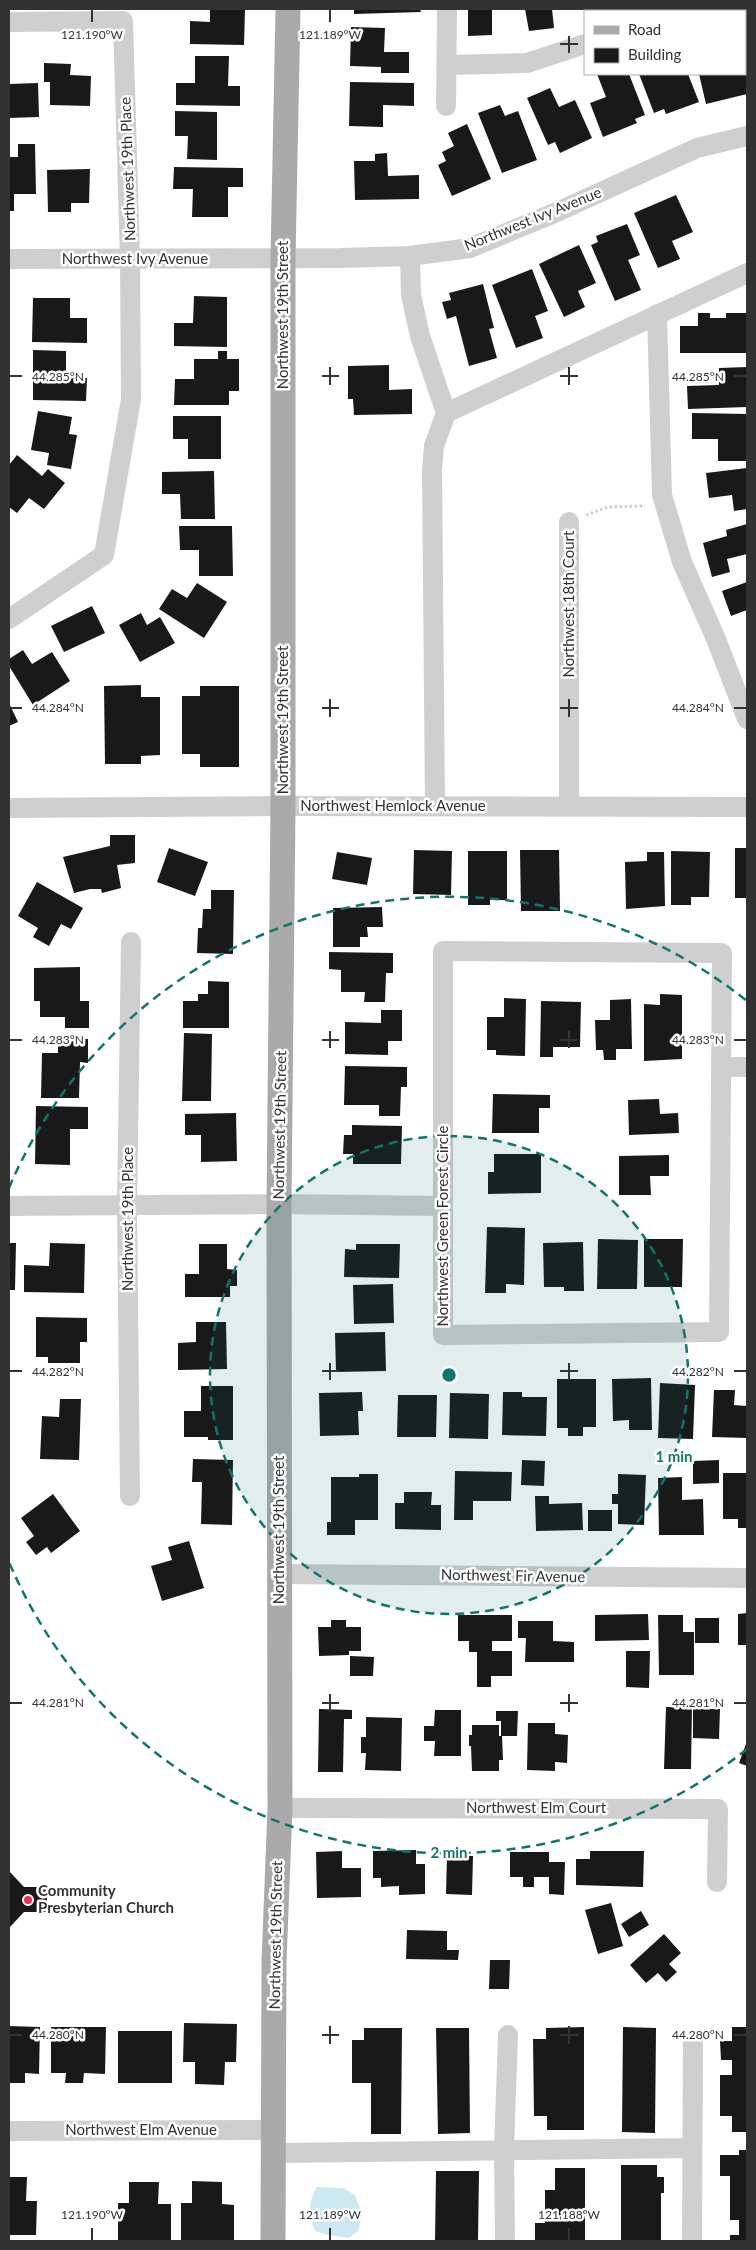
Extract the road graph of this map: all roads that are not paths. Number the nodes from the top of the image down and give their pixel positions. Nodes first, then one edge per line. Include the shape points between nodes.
1 (288, 9) edge
2 (447, 9) edge
3 (9, 22) edge
4 (584, 44) edge
5 (448, 65) junction
6 (446, 106) dead end
7 (747, 136) edge
8 (410, 256) junction
9 (130, 259) junction
10 (283, 259) junction
11 (9, 260) edge
12 (747, 272) edge
13 (658, 314) junction
14 (446, 413) junction
15 (569, 522) road end
16 (9, 619) edge
17 (747, 719) edge
18 (283, 806) junction
19 (435, 806) junction
20 (569, 806) junction
21 (747, 807) edge
22 (9, 808) edge
23 (132, 942) dead end
24 (721, 1067) junction
25 (747, 1067) edge
26 (279, 1204) junction
27 (9, 1206) edge
28 (127, 1206) junction
29 (442, 1206) junction
30 (130, 1496) dead end
31 (280, 1574) junction
32 (747, 1578) edge
33 (280, 1808) junction
34 (718, 1882) dead end
35 (508, 2035) dead end
36 (693, 2044) dead end
37 (9, 2131) edge
38 (274, 2142) junction
39 (692, 2148) junction
40 (504, 2150) junction
41 (273, 2241) edge
42 (505, 2241) edge
43 (692, 2241) edge

1 - 10 main road, Northwest 19th Street
2 - 5 street
3 - 9 street, Northwest 19th Place via 123,21
4 - 5 street via 527,63
5 - 6 street
7 - 8 street, Northwest Ivy Avenue via 696,148 470,248
8 - 10 street, Northwest Ivy Avenue
8 - 14 street via 411,295 418,328
9 - 10 street, Northwest Ivy Avenue
9 - 11 street, Northwest Ivy Avenue
9 - 16 street, Northwest 19th Place via 131,399 104,555
10 - 18 main road, Northwest 19th Street
12 - 13 street
13 - 14 street
13 - 17 street via 662,495 682,562
14 - 19 street via 434,446 432,470
15 - 20 street, Northwest 18th Court
18 - 19 street, Northwest Hemlock Avenue
18 - 22 street, Northwest Hemlock Avenue
18 - 26 main road, Northwest 19th Street
19 - 20 street, Northwest Hemlock Avenue
20 - 21 street, Northwest Hemlock Avenue
23 - 28 street, Northwest 19th Place
24 - 25 street
24 - 29 street, Northwest Green Forest Circle via 722,953 443,951
24 - 29 street, Northwest Green Forest Circle via 719,1332 443,1334
26 - 28 street
26 - 29 street
26 - 31 main road, Northwest 19th Street
27 - 28 street
28 - 30 street, Northwest 19th Place
31 - 32 street, Northwest Fir Avenue
31 - 33 main road, Northwest 19th Street
33 - 34 street, Northwest Elm Court via 718,1809
33 - 38 main road, Northwest 19th Street via 274,1962
35 - 40 street
36 - 39 street
37 - 38 street, Northwest Elm Avenue
38 - 40 street, Northwest Elm Avenue
38 - 41 main road, Northwest 19th Street
39 - 40 street, Northwest Elm Avenue
39 - 43 street
40 - 42 street

